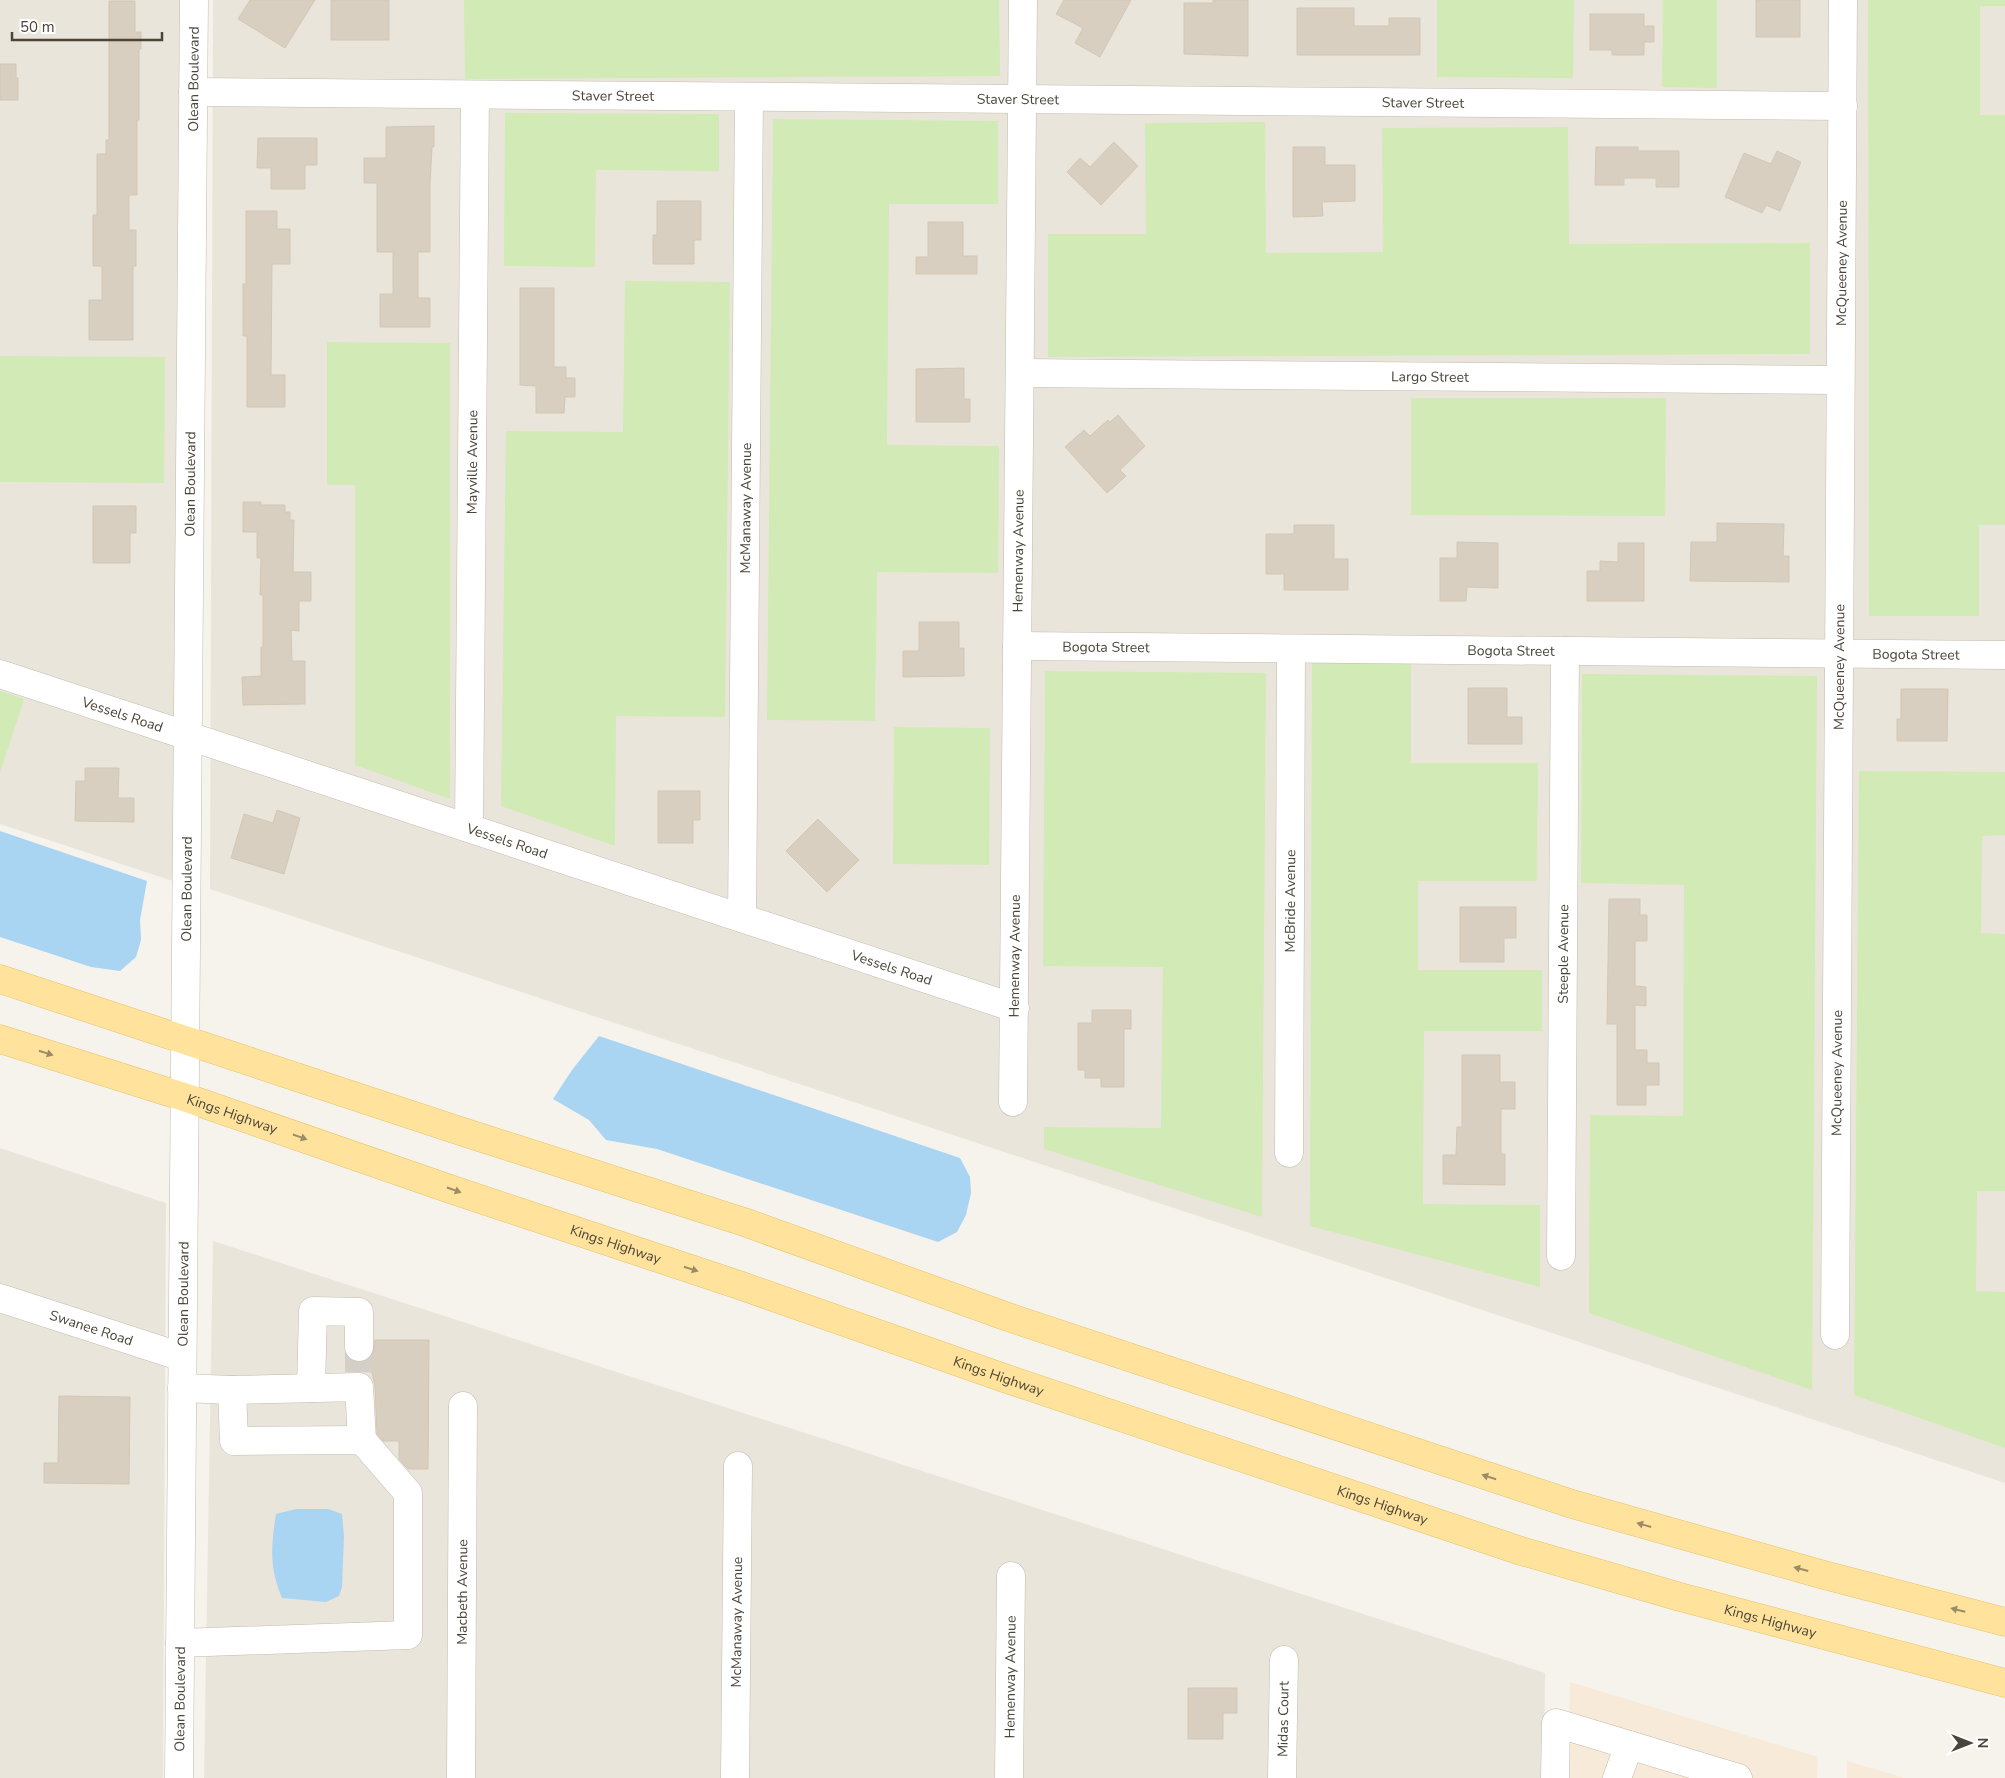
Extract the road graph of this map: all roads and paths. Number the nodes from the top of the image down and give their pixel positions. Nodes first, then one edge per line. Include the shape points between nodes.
1 (194, 0) edge
2 (1023, 0) edge
3 (1844, 0) edge
4 (193, 92) junction
5 (475, 95) junction
6 (749, 97) junction
7 (1022, 99) junction
8 (1842, 106) junction
9 (1020, 373) junction
10 (1840, 380) junction
11 (1018, 646) junction
12 (1291, 649) junction
13 (1564, 651) junction
14 (1838, 653) junction
15 (2005, 654) edge
16 (0, 674) edge
17 (188, 735) junction
18 (469, 828) junction
19 (742, 918) junction
20 (0, 979) edge
21 (1014, 1008) junction
22 (0, 1038) edge
23 (185, 1039) junction
24 (184, 1097) junction
25 (1013, 1102) dead end
26 (1288, 1153) dead end
27 (1561, 1256) dead end
28 (0, 1298) edge
29 (1835, 1335) dead end
30 (182, 1358) junction
31 (359, 1369) junction
32 (182, 1388) junction
33 (311, 1388) junction
34 (232, 1390) junction
35 (463, 1406) dead end
36 (362, 1440) junction
37 (738, 1466) dead end
38 (1011, 1576) dead end
39 (2005, 1622) edge
40 (180, 1643) junction
41 (1284, 1660) dead end
42 (2005, 1683) edge
43 (1629, 1745) junction
44 (179, 1778) edge
45 (461, 1778) edge
46 (735, 1778) edge
47 (1009, 1778) edge
48 (1282, 1778) edge
49 (1555, 1778) edge
50 (1617, 1778) edge
51 (1738, 1778) edge

1 - 4 street, Olean Boulevard
2 - 7 street, Hemenway Avenue
3 - 8 street, McQueeney Avenue
4 - 5 street, Staver Street
4 - 17 street, Olean Boulevard
5 - 6 street, Staver Street
5 - 18 street, Mayville Avenue
6 - 7 street, Staver Street
6 - 19 street, McManaway Avenue
7 - 8 street, Staver Street
7 - 9 street, Hemenway Avenue
8 - 10 street, McQueeney Avenue
9 - 10 street, Largo Street
9 - 11 street, Hemenway Avenue
10 - 14 street, McQueeney Avenue
11 - 12 street, Bogota Street
11 - 21 street, Hemenway Avenue
12 - 13 street, Bogota Street
12 - 26 street, McBride Avenue
13 - 14 street, Bogota Street
13 - 27 street, Steeple Avenue
14 - 15 street, Bogota Street
14 - 29 street, McQueeney Avenue
16 - 17 street, Vessels Road
17 - 18 street, Vessels Road
17 - 23 street, Olean Boulevard
18 - 19 street, Vessels Road
19 - 21 street, Vessels Road
20 - 23 main road
21 - 25 street, Hemenway Avenue
22 -> 24 main road, Kings Highway
23 - 24 street, Olean Boulevard
39 -> 23 main road via 1815,1573 1572,1504 1008,1317 744,1222
24 - 30 street, Olean Boulevard
24 -> 42 main road, Kings Highway via 1518,1550 1708,1605
28 - 30 street, Swanee Road
30 - 32 street, Olean Boulevard
31 - 33 street
31 - 33 street via 359,1312 313,1311
31 - 36 street
32 - 34 street
32 - 40 street, Olean Boulevard
33 - 34 street
34 - 36 street via 234,1441
35 - 45 street, Macbeth Avenue
36 - 40 street via 408,1493 408,1635
37 - 46 street, McManaway Avenue
38 - 47 street, Hemenway Avenue
40 - 44 street, Olean Boulevard
41 - 48 street, Midas Court
43 - 49 street via 1556,1723
43 - 50 street
43 - 51 street

